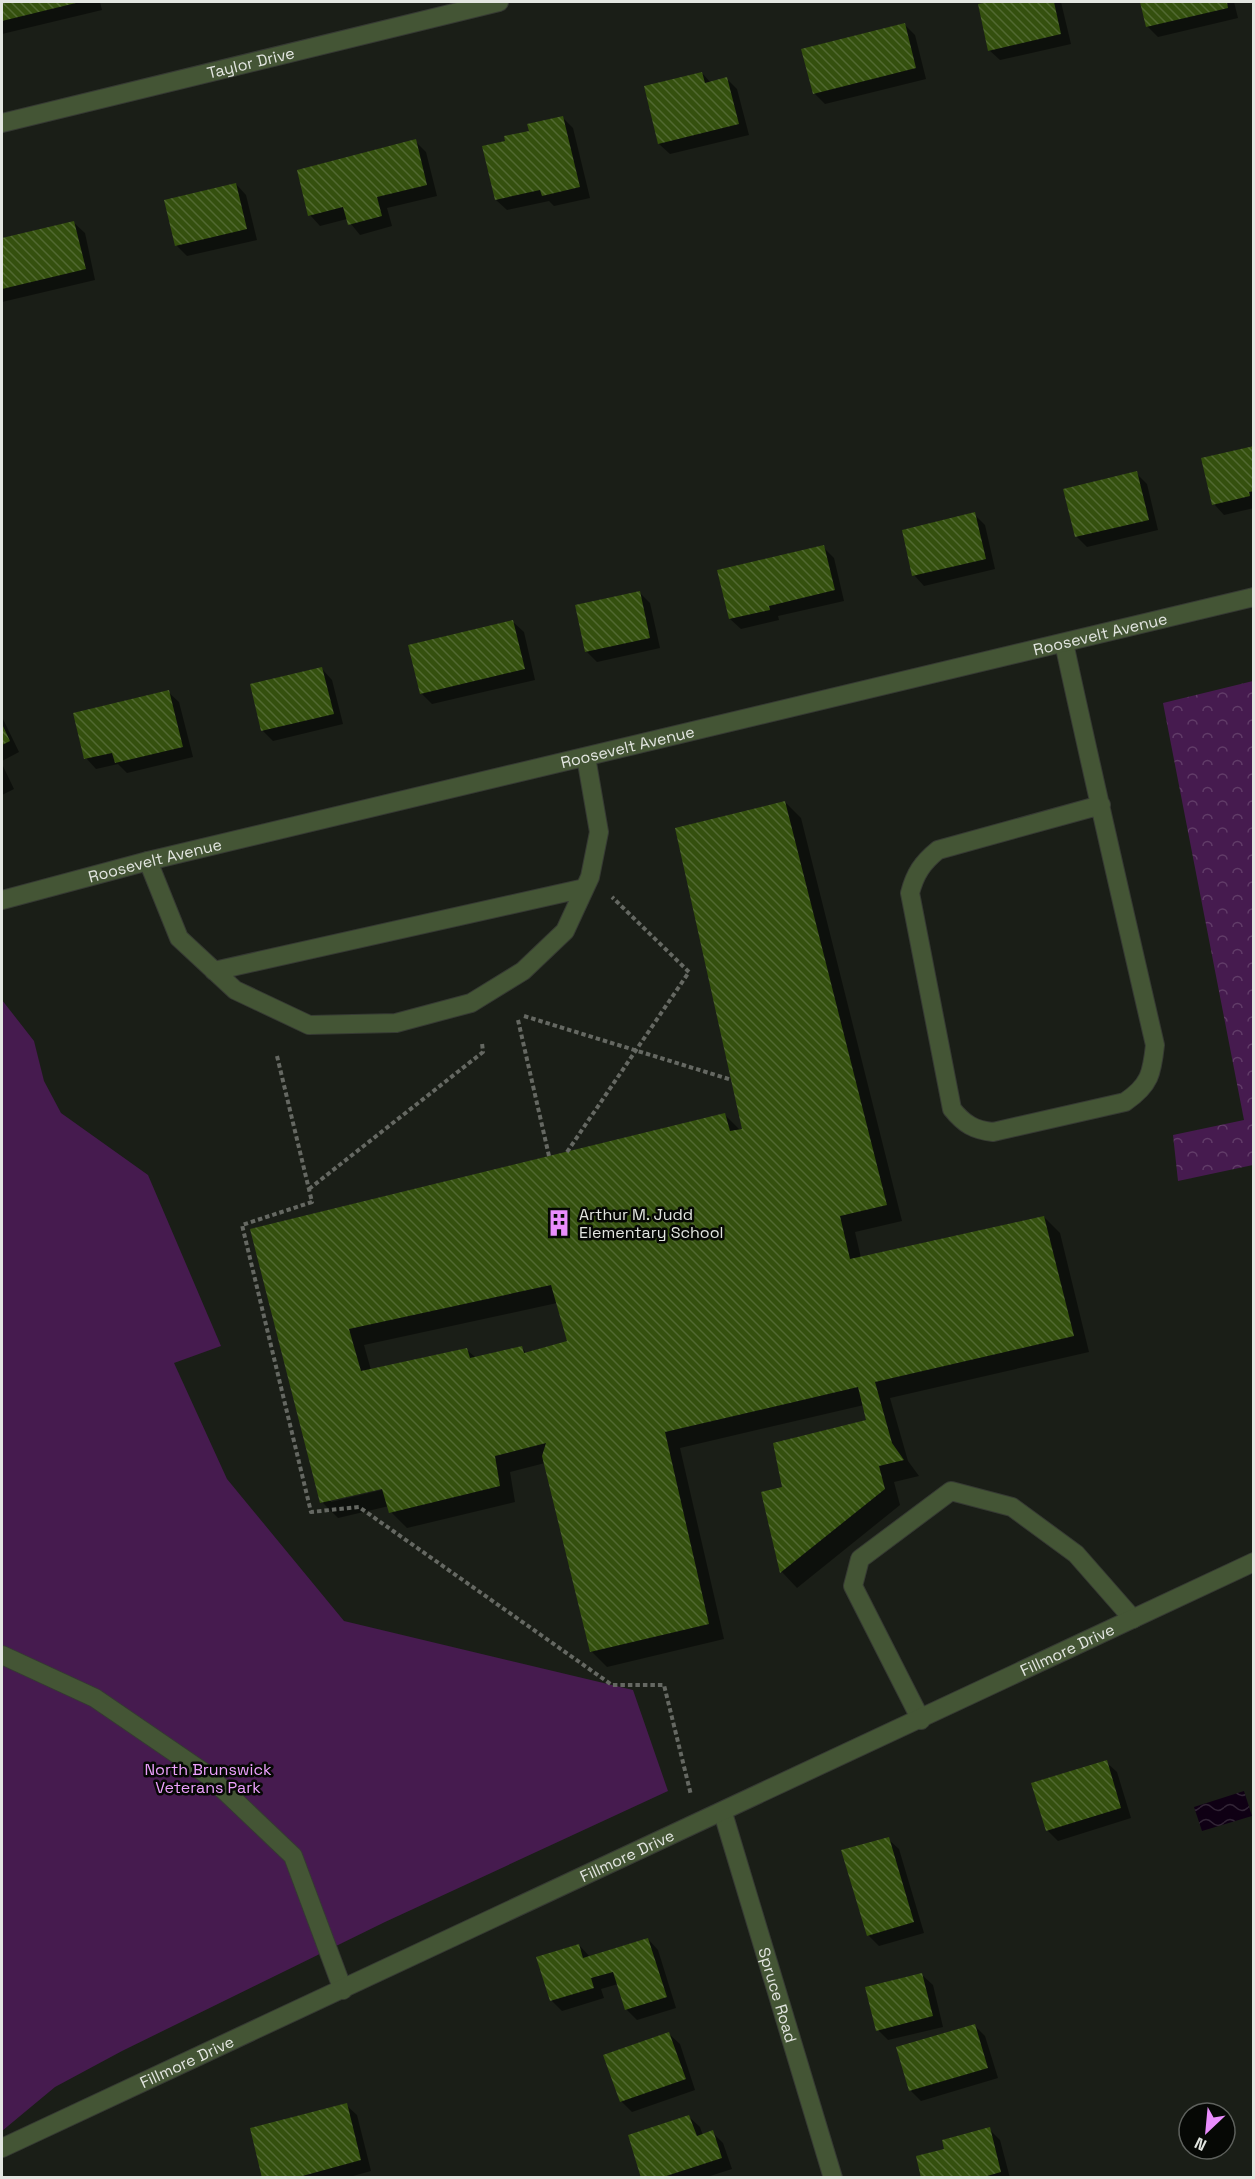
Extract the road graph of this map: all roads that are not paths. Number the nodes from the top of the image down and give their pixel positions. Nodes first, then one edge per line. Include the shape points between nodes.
1 (500, 2) edge
2 (2, 123) edge
3 (1254, 597) edge
4 (1064, 643) junction
5 (586, 757) junction
6 (1101, 805) junction
7 (148, 861) junction
8 (585, 888) junction
9 (2, 900) edge
10 (214, 971) junction
11 (1254, 1563) edge
12 (1133, 1619) junction
13 (2, 1655) edge
14 (921, 1720) junction
15 (723, 1813) junction
16 (342, 1990) junction
17 (2, 2148) edge
18 (833, 2178) edge

1 - 2 street, Taylor Drive
3 - 4 street, Roosevelt Avenue
4 - 5 street, Roosevelt Avenue
4 - 6 street
5 - 7 street, Roosevelt Avenue
5 - 8 street via 599,832
6 - 6 street via 1155,1045 1153,1068 1143,1089 1125,1102 993,1132 976,1131 952,1108 910,894 914,876 938,850
7 - 9 street, Roosevelt Avenue
7 - 10 street via 179,938
8 - 10 street
8 - 10 street via 565,931 523,971 471,1003 396,1023 309,1025 235,990
11 - 12 street, Fillmore Drive
12 - 14 street, Fillmore Drive
12 - 14 street via 1076,1554 1012,1507 951,1491 860,1559 853,1586
13 - 16 street via 95,1698 209,1776 293,1856
14 - 15 street, Fillmore Drive
15 - 16 street, Fillmore Drive
15 - 18 street, Spruce Road
16 - 17 street, Fillmore Drive

